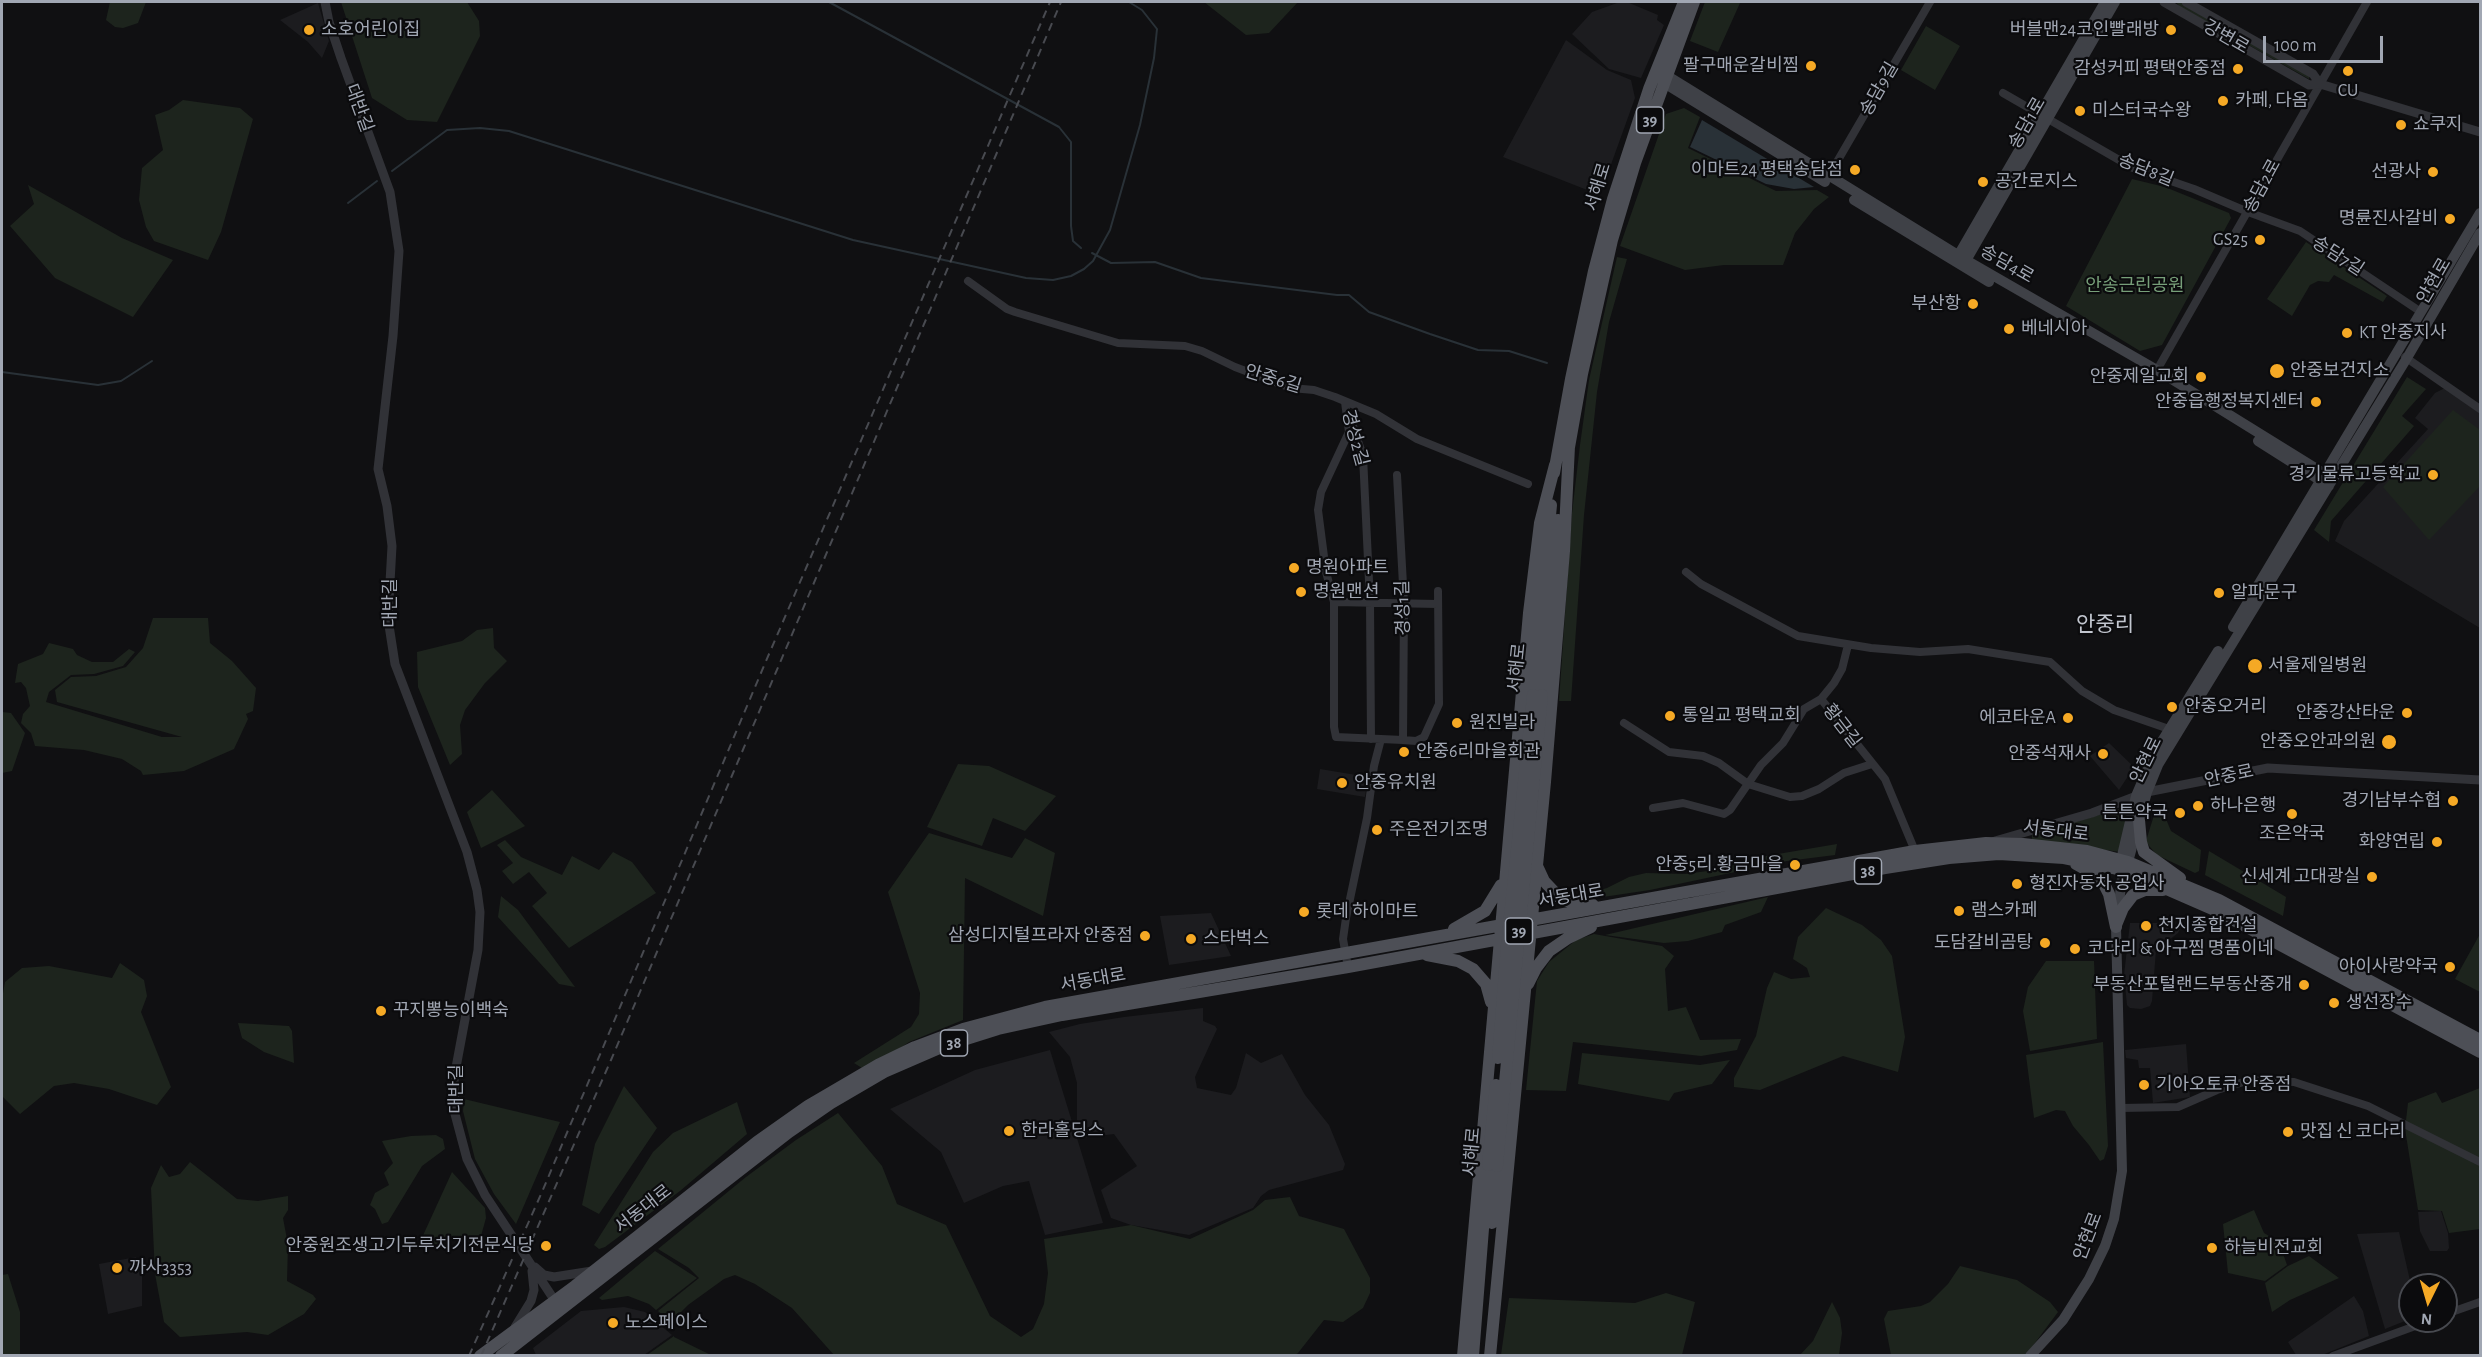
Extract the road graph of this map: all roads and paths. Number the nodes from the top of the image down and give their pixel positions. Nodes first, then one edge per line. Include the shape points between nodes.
1 (325, 2) edge
2 (1684, 2) edge
3 (1694, 2) edge
4 (1930, 2) edge
5 (2106, 2) edge
6 (2115, 2) edge
7 (2164, 2) edge
8 (2186, 2) edge
9 (2367, 2) edge
10 (1665, 79) junction
11 (2320, 84) junction
12 (2003, 93) dead end
13 (2045, 117) junction
14 (2481, 132) edge
15 (1827, 179) junction
16 (2248, 212) junction
17 (2481, 213) edge
18 (2481, 233) edge
19 (1960, 261) junction
20 (968, 280) dead end
21 (2421, 312) junction
22 (2397, 352) junction
23 (2407, 358) junction
24 (2157, 370) junction
25 (2165, 382) junction
26 (1346, 402) junction
27 (2481, 408) edge
28 (1569, 446) junction
29 (1555, 465) junction
30 (1397, 475) dead end
31 (2326, 480) junction
32 (1528, 484) dead end
33 (1686, 572) dead end
34 (1438, 591) dead end
35 (1334, 602) junction
36 (1370, 602) junction
37 (1404, 603) junction
38 (1438, 604) junction
39 (1848, 645) junction
40 (1538, 695) junction
41 (1821, 699) junction
42 (1624, 723) dead end
43 (2169, 729) junction
44 (1371, 739) junction
45 (1381, 739) junction
46 (1403, 740) junction
47 (1872, 764) junction
48 (2481, 780) edge
49 (1748, 784) junction
50 (2147, 792) junction
51 (2136, 796) junction
52 (1653, 808) dead end
53 (2139, 820) junction
54 (1986, 843) junction
55 (1915, 851) junction
56 (2064, 858) junction
57 (2124, 864) junction
58 (1537, 865) junction
59 (1506, 875) junction
60 (2193, 888) junction
61 (2176, 892) junction
62 (1617, 911) junction
63 (1501, 925) junction
64 (1531, 927) junction
65 (2116, 927) junction
66 (1443, 935) junction
67 (1501, 938) junction
68 (1345, 952) junction
69 (1417, 953) junction
70 (1348, 967) junction
71 (1524, 993) junction
72 (1493, 1012) junction
73 (2481, 1040) edge
74 (2481, 1052) edge
75 (2121, 1108) junction
76 (2481, 1162) edge
77 (1493, 1166) junction
78 (534, 1268) junction
79 (594, 1270) junction
80 (2481, 1302) edge
81 (560, 1304) junction
82 (2458, 1310) edge
83 (2398, 1332) edge
84 (510, 1334) junction
85 (480, 1356) edge
86 (501, 1356) edge
87 (1463, 1356) edge
88 (1473, 1356) edge
89 (1481, 1356) edge
90 (1490, 1356) edge
91 (2030, 1356) edge
92 (2333, 1356) edge

1 - 78 street, 대반길 via 390,192 399,251 378,469 392,546 388,619 395,663 467,852 480,912 478,950 457,1055 454,1091 461,1141 484,1195 516,1234
2 - 29 main road, 서해로 / 39 via 1648,89 1607,220
3 - 10 main road, 서해로 / 39
4 - 15 street, 송담9길
5 - 13 main road, 송담1로
6 - 13 main road, 송담1로
7 - 11 street, 강변로 via 2309,85
8 - 11 street, 강변로 via 2313,74
9 - 11 street, 송담2로
10 - 15 main road, 송담4로
10 - 28 main road, 서해로 / 39 via 1607,259
11 - 14 street, 강변로
11 - 16 street, 송담2로
12 - 13 street
13 - 16 street, 송담8길 via 2133,168
13 - 19 main road, 송담1로
15 - 19 main road, 송담4로
16 - 21 street, 송담7길 via 2300,231
16 - 24 street, 송담2로
17 - 21 main road, 안현로
18 - 23 main road, 안현로
19 - 24 main road, 송담4로
19 - 25 main road, 송담4로
20 - 26 street, 안중6길 via 1007,309 1118,343 1185,346 1291,388 1314,390
21 - 22 main road, 안현로
22 - 23 street
22 - 31 main road, 안현로
23 - 27 street
23 - 31 main road, 안현로
24 - 25 street
24 - 31 main road, 송담4로
25 - 31 main road, 송담4로
26 - 32 street, 안중6길 via 1376,414 1417,439
26 - 35 street, 경성2길 via 1349,432 1321,492 1318,510
26 - 36 street, 경성2길 via 1363,456
28 - 40 main road, 서해로 / 39
28 - 58 main road via 1564,551
29 - 40 main road, 서해로 / 39
29 - 59 main road via 1540,523 1530,602
30 - 37 street, 경성1길
31 - 43 main road, 안현로
31 - 50 main road, 안현로 via 2161,758
33 - 39 street via 1709,589 1798,636
34 - 38 street
35 - 36 street
35 - 44 street, 경성2길 via 1336,737
36 - 37 street
36 - 44 street, 경성2길
37 - 38 street
37 - 46 street, 경성1길
38 - 46 street, 경성1길 via 1438,704 1424,737
39 - 41 street via 1842,669
39 - 43 street via 1920,652 1968,649 2050,662 2082,690 2114,710
40 - 77 main road, 서해로 / 39, bridge
41 - 47 street, 황금길
41 - 49 street, 황금길 via 1804,709 1783,743
42 - 49 street via 1669,752 1703,756
43 - 51 main road, 안현로
44 - 45 street, 경성2길
45 - 46 street, 경성1길
45 - 68 street via 1346,918
47 - 49 street via 1802,796 1790,797
47 - 55 street, 황금길 via 1885,779
48 - 50 street, 안중로 via 2275,767
49 - 52 street, 황금길 via 1724,814 1683,803
50 - 51 street, 안중로
50 - 53 main road, 안현로
51 - 54 street, 안중로
51 - 57 main road, 안현로
53 - 57 main road, 안현로
53 - 60 main road via 2144,852
54 - 55 main road, 서동대로 / 38
54 - 57 main road, 서동대로 / 38 via 2053,846
55 - 62 main road, 서동대로 / 38
56 - 57 main road, 서동대로 / 38
56 - 62 main road, 서동대로 / 38 via 1999,854 1949,858
56 - 65 main road via 2102,882 2109,894
57 - 60 main road, 서동대로 / 38
57 - 61 main road, 서동대로 / 38
57 - 65 main road, 안현로
58 - 62 main road via 1544,881 1564,900
58 - 64 main road
59 - 63 main road
59 - 66 main road via 1485,911
60 - 73 main road, 서동대로 / 38
61 - 65 main road via 2152,889 2135,893 2123,908
61 - 74 main road, 서동대로 / 38
62 - 64 main road, 서동대로 / 38
62 - 71 main road via 1557,945 1542,959
63 - 64 main road, 서동대로 / 38
63 - 66 main road, 서동대로 / 38
63 - 67 main road
64 - 67 main road, 서동대로 / 38
64 - 71 main road
65 - 75 main road, 안현로
66 - 68 main road, 서동대로 / 38
67 - 69 main road, 서동대로 / 38
67 - 72 main road
68 - 70 street
68 - 79 main road, 서동대로 / 38 via 1045,1007 984,1022 915,1047 852,1079 800,1112
69 - 70 main road, 서동대로 / 38
69 - 72 main road via 1458,960 1473,969 1486,984
70 - 81 main road, 서동대로 / 38 via 1024,1023 923,1054 831,1103
71 - 90 main road
72 - 87 main road
75 - 76 street via 2178,1107 2250,1080 2294,1082 2368,1106
75 - 91 main road, 안현로 via 2122,1171 2105,1246 2063,1320
77 - 88 main road, 서해로 / 39
77 - 89 main road, 서해로 / 39
78 - 79 street via 559,1278
78 - 81 street, 대반길
78 - 84 street via 531,1301
79 - 81 main road, 서동대로 / 38
80 - 82 street
81 - 84 main road, 서동대로 / 38
81 - 86 main road, 서동대로 / 38
83 - 92 street
84 - 85 main road, 서동대로 / 38

